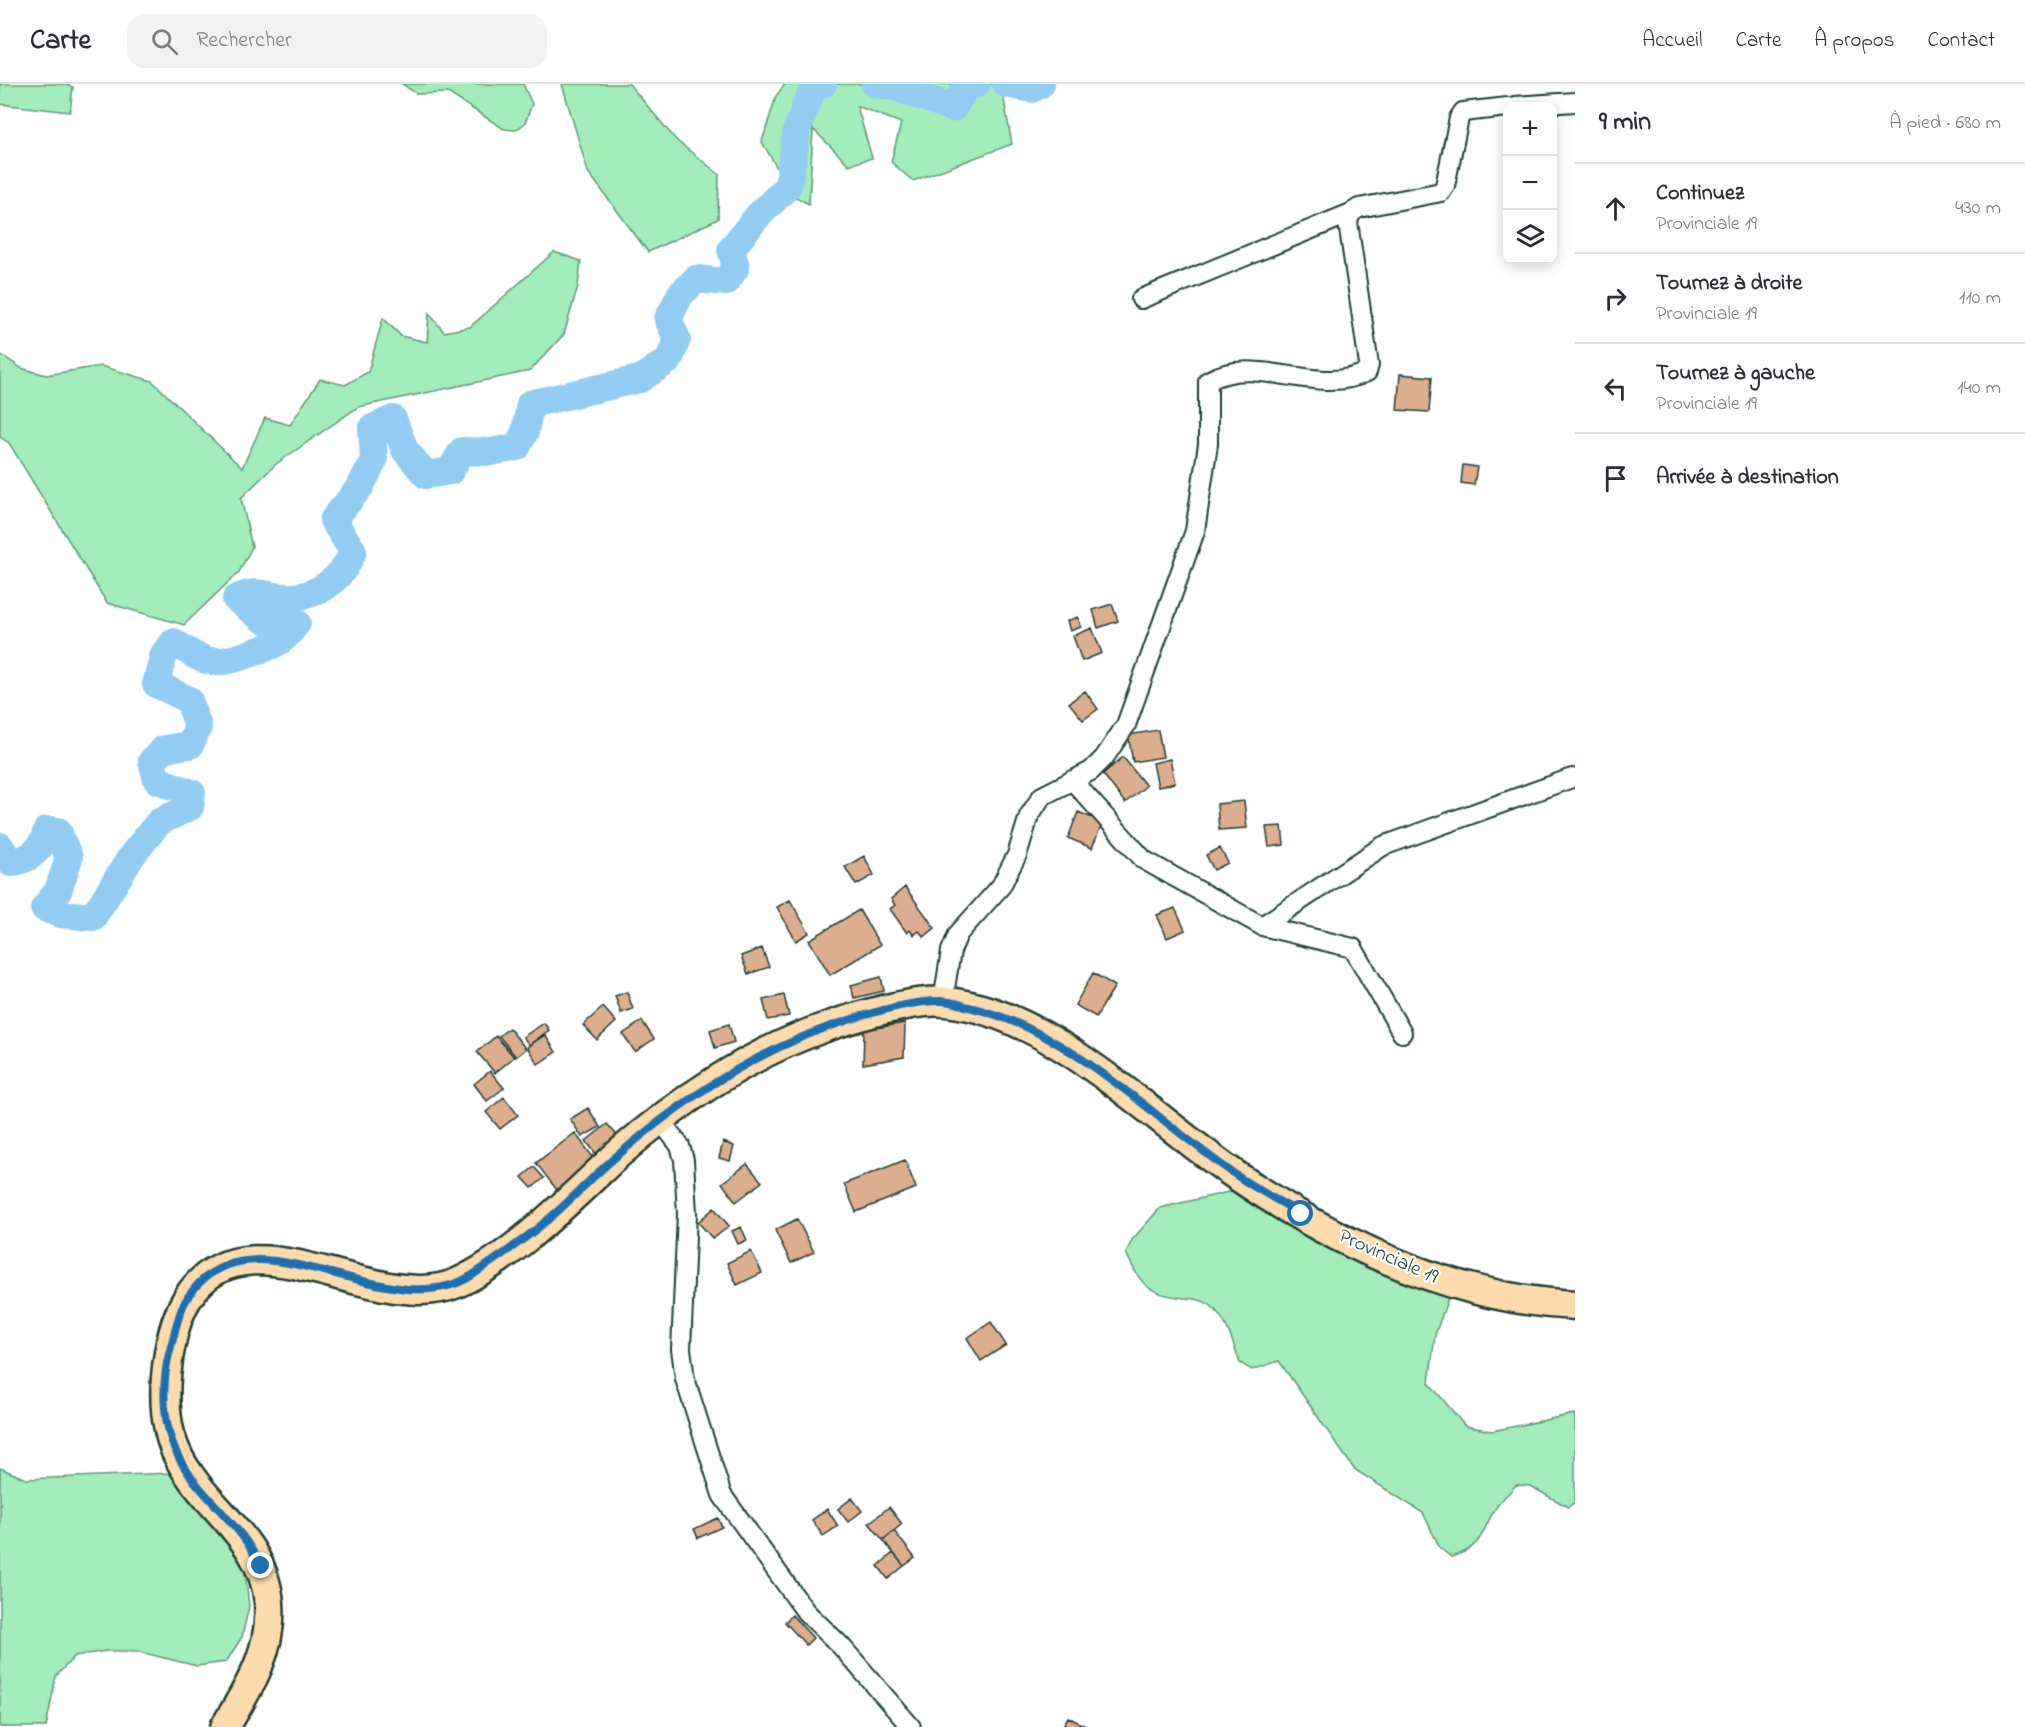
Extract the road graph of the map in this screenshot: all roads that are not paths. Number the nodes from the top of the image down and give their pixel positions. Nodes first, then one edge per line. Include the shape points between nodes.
1 (1575, 102) edge
2 (1557, 103) edge
3 (1503, 108) edge
4 (1351, 213) junction
5 (1141, 299) dead end
6 (1572, 778) dead end
7 (1072, 780) junction
8 (1262, 926) junction
9 (943, 1001) junction
10 (1402, 1033) dead end
11 (660, 1120) junction
12 (1575, 1305) edge
13 (225, 1727) edge
14 (911, 1727) edge

1 - 2 street
3 - 4 street via 1463,112 1441,192 1359,208
4 - 5 street
4 - 7 street via 1348,222 1367,372 1325,380 1243,372 1208,381 1208,444 1195,531 1126,725 1104,758 1091,771
6 - 8 street via 1383,846
7 - 8 street via 1144,860
7 - 9 street via 1042,796 1029,816 1017,855 1001,886 958,934 951,951
8 - 10 street via 1353,948
9 - 11 main road, Provinciale 19 via 874,1012 771,1049
9 - 12 main road, Provinciale 19 via 1014,1020 1107,1077 1233,1174 1340,1236 1417,1274 1495,1294
11 - 13 main road, Provinciale 19 via 556,1213 467,1278 446,1287 402,1289 268,1259 225,1266 201,1281 188,1297 167,1360 165,1395 170,1433 179,1458 241,1534 261,1566 269,1603 263,1657
11 - 14 street via 680,1146 684,1160 687,1224 681,1349 685,1379 722,1495 806,1612 842,1646

